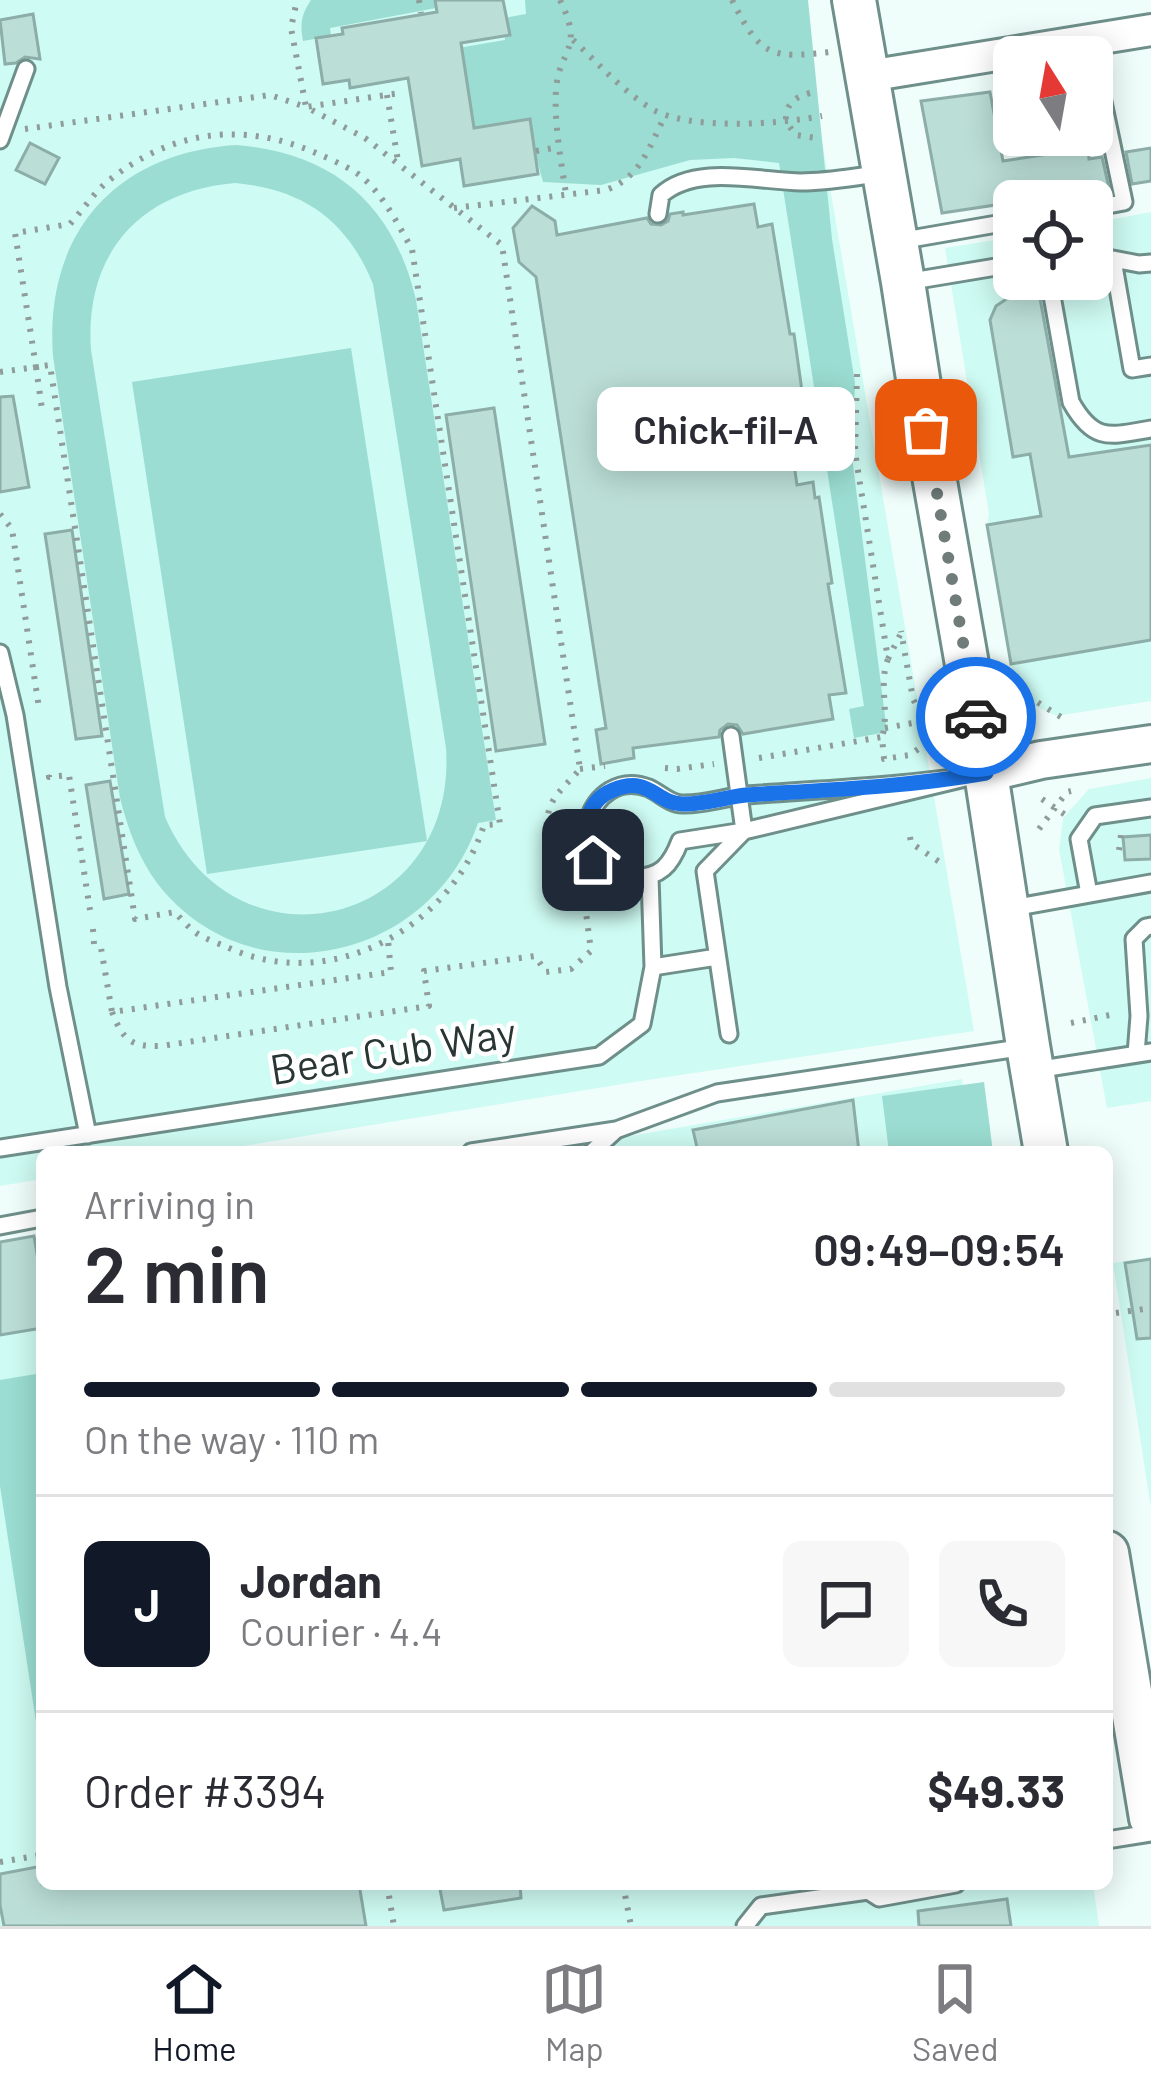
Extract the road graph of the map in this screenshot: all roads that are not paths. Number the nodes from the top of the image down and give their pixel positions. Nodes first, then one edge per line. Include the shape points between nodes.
1 (854, 0) edge
2 (1151, 30) edge
3 (1113, 36) edge
4 (993, 50) edge
5 (866, 62) junction
6 (26, 69) dead end
7 (2, 136) edge
8 (1111, 156) edge
9 (885, 173) junction
10 (1113, 204) edge
11 (658, 214) dead end
12 (993, 229) edge
13 (1113, 260) joint
14 (900, 262) junction
15 (1151, 263) edge
16 (993, 264) edge
17 (1053, 300) edge
18 (1151, 366) edge
19 (1151, 429) edge
20 (0, 653) edge
21 (731, 736) dead end
22 (1151, 744) edge
23 (986, 773) junction
24 (739, 796) junction
25 (1151, 808) edge
26 (743, 831) junction
27 (650, 878) junction
28 (1151, 883) edge
29 (1089, 894) junction
30 (1007, 909) junction
31 (1151, 926) edge
32 (717, 957) junction
33 (653, 967) junction
34 (729, 1034) dead end
35 (1143, 1053) edge
36 (1030, 1058) junction
37 (616, 1130) junction
38 (88, 1136) junction
39 (511, 1146) edge
40 (599, 1146) edge
41 (1045, 1146) edge
42 (0, 1148) edge
43 (36, 1219) edge
44 (0, 1226) edge
45 (1113, 1576) edge
46 (1139, 1675) edge
47 (1151, 1818) edge
48 (1151, 1833) edge
49 (1113, 1839) edge
50 (923, 1890) edge
51 (745, 1926) edge

1 - 5 main road
2 - 3 street
4 - 5 street
5 - 9 main road
6 - 7 lane
8 - 10 lane via 1124,202
9 - 11 lane via 806,182 701,176 673,184
9 - 14 main road
12 - 14 lane
13 - 15 lane
13 - 18 lane via 1132,369
14 - 16 lane
14 - 23 main road
17 - 19 lane via 1081,419 1109,436
20 - 38 lane
21 - 24 lane
22 - 23 street
23 - 24 lane
23 - 26 lane
23 - 30 main road
24 - 26 lane
24 - 27 lane via 678,805 634,785 605,794 587,817 593,860 614,877
25 - 29 lane via 1095,816 1079,838
26 - 27 lane via 680,841
26 - 32 lane via 705,871
27 - 33 lane, Bear Cub Way
28 - 29 lane
29 - 30 lane
30 - 36 main road
31 - 35 lane via 1134,939
32 - 33 lane
32 - 34 lane
33 - 38 lane, Bear Cub Way via 642,1024 599,1055
35 - 36 lane
36 - 37 lane via 717,1093
36 - 41 main road
37 - 39 lane
37 - 40 lane
38 - 42 lane, Bear Cub Way
43 - 44 lane
45 - 46 main road
46 - 47 main road
48 - 49 lane
50 - 51 lane via 761,1906

